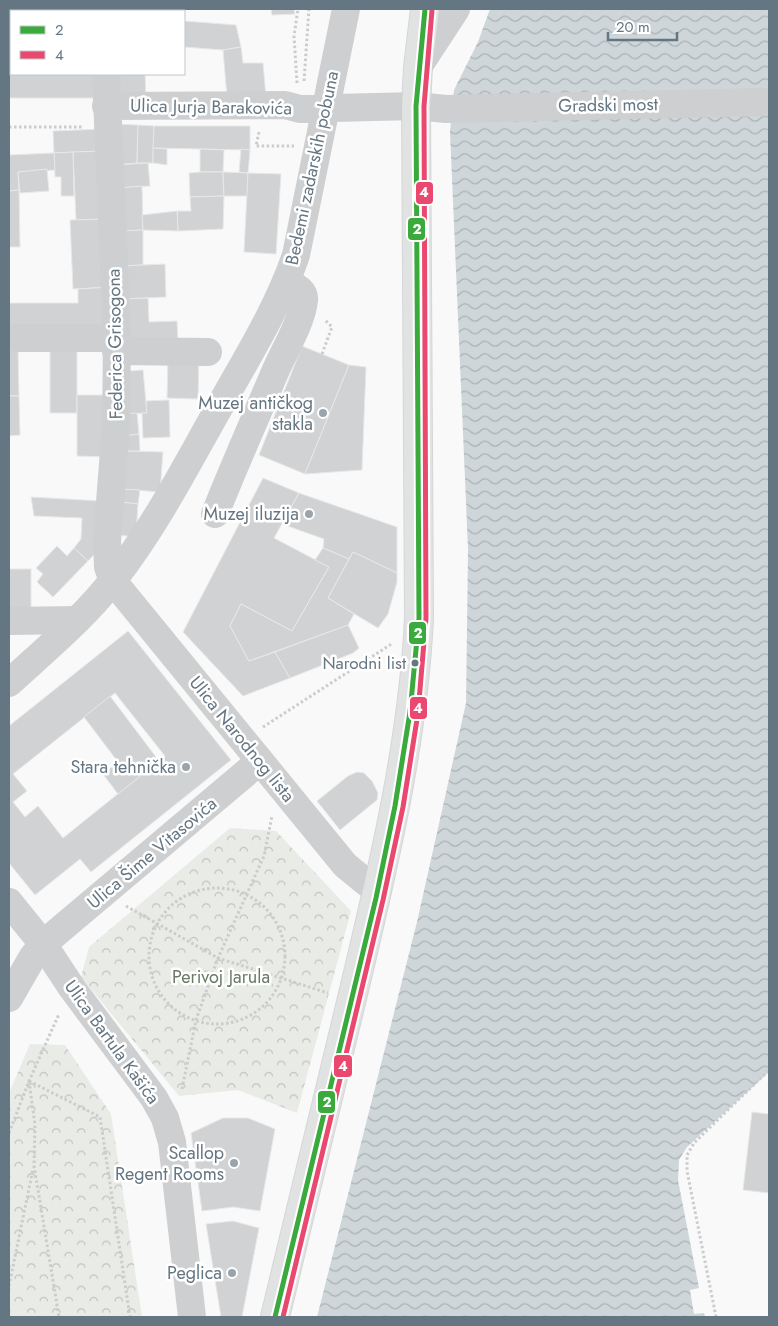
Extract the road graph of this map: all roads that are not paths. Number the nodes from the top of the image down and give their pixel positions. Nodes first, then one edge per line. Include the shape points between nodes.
1 (346, 9) edge
2 (425, 9) edge
3 (456, 9) edge
4 (418, 67) junction
5 (106, 75) edge
6 (769, 102) edge
7 (416, 106) junction
8 (106, 116) junction
9 (287, 282) junction
10 (17, 338) dead end
11 (116, 344) junction
12 (208, 352) dead end
13 (216, 514) dead end
14 (113, 581) junction
15 (77, 620) junction
16 (9, 621) edge
17 (9, 683) edge
18 (260, 761) junction
19 (378, 888) junction
20 (9, 902) edge
21 (43, 944) junction
22 (9, 998) edge
23 (192, 1317) edge
24 (275, 1317) edge

1 - 9 street, Bedemi zadarskih pobuna via 296,256
2 - 4 main road
3 - 4 street
4 - 7 main road
5 - 8 street, Federica Grisogona
6 - 7 street, Gradski most via 446,110
7 - 8 street, Ulica Jurja Barakovića via 317,109 285,105
7 - 19 main road via 417,663
8 - 11 street, Federica Grisogona via 114,226
9 - 13 street via 303,293 304,300
9 - 14 street, Bedemi zadarskih pobuna via 250,354 142,541
10 - 11 street
11 - 12 street
11 - 14 street, Federica Grisogona via 116,425 107,541 108,567
14 - 15 street, Bedemi zadarskih pobuna
14 - 18 street, Ulica Narodnog lista
15 - 16 street
15 - 17 street, Bedemi zadarskih pobuna
18 - 19 street, Ulica Narodnog lista via 345,865
18 - 21 street, Ulica Šime Vitasovića
19 - 24 main road
20 - 21 street, Ulica Bartula Kašića
21 - 22 street, Ulica Šime Vitasovića
21 - 23 street, Ulica Bartula Kašića via 165,1118 172,1142

